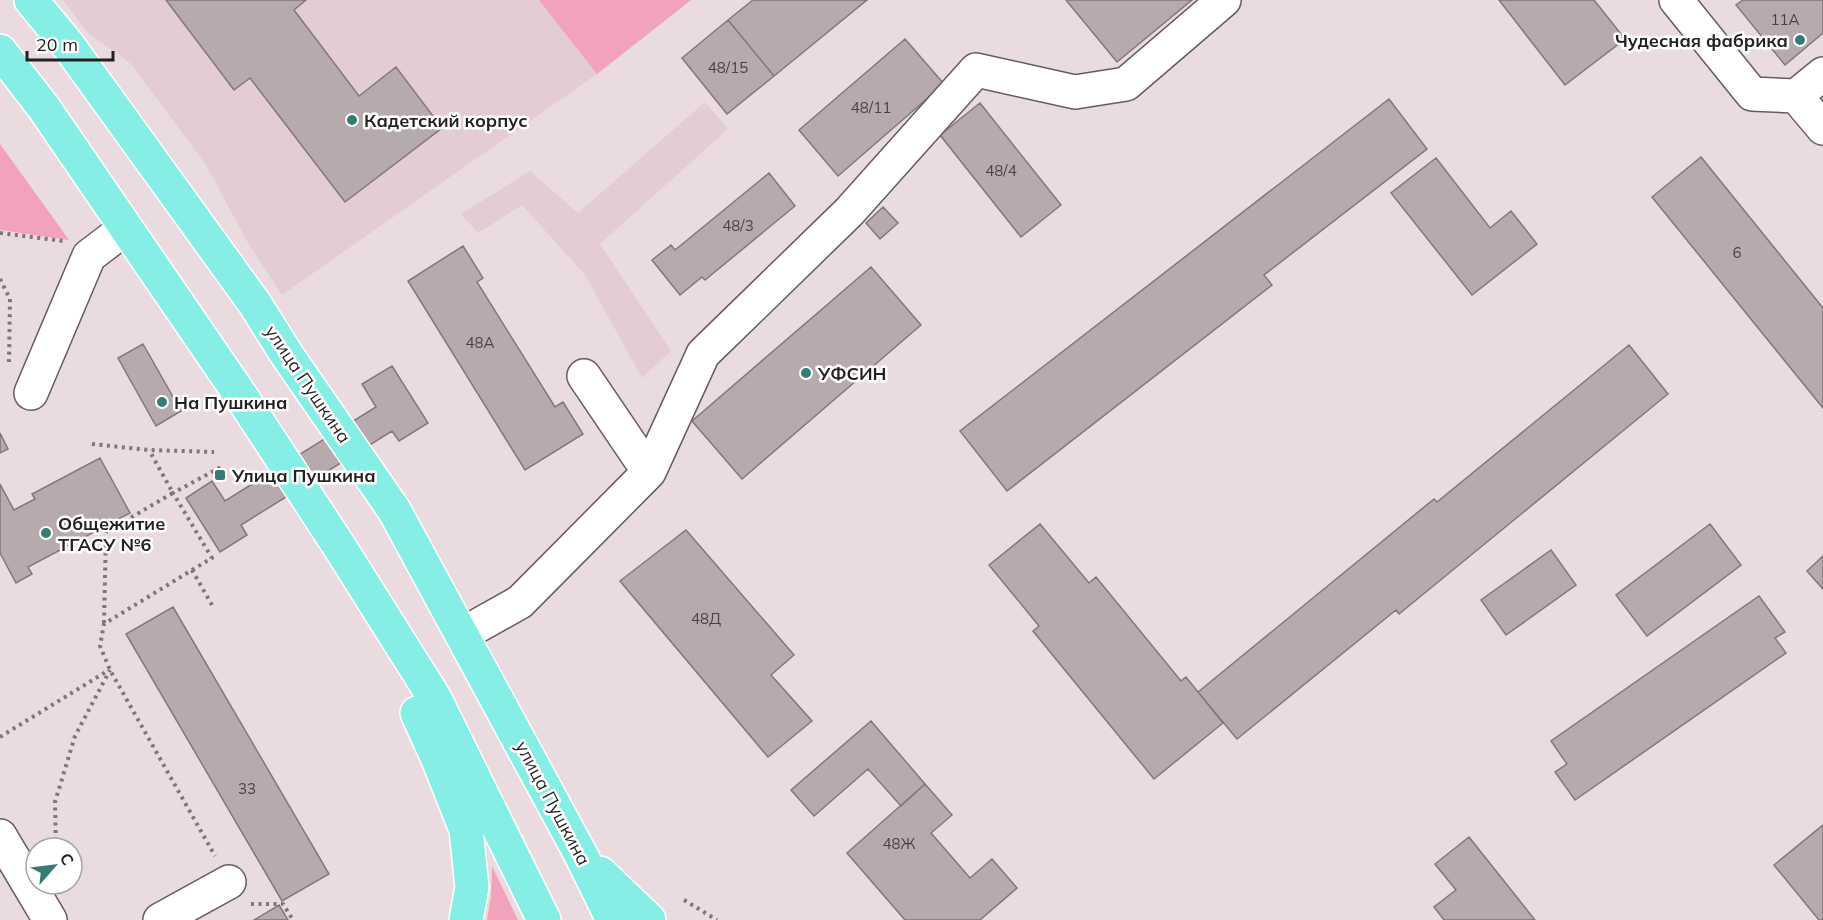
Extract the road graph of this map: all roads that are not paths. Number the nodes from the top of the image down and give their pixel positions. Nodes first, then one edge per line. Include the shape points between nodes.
1 (31, 0) edge
2 (1224, 0) edge
3 (1693, 6) edge
4 (5, 69) edge
5 (1823, 74) edge
6 (1796, 96) junction
7 (1823, 128) edge
8 (126, 228) junction
9 (584, 376) dead end
10 (31, 393) dead end
11 (649, 472) junction
12 (339, 546) junction
13 (463, 634) junction
14 (0, 836) edge
15 (580, 853) junction
16 (229, 882) road end
17 (50, 920) edge
18 (160, 920) edge
19 (466, 920) edge
20 (544, 920) edge
21 (613, 920) edge
22 (649, 920) edge

1 - 13 main road, улица Пушкина via 75,54 255,304 394,510
2 - 11 street via 1126,84 1075,92 976,69 849,212 703,354
3 - 6 street via 1752,94
4 - 8 main road via 44,108
5 - 6 street
6 - 7 street
8 - 10 street via 89,256
8 - 12 main road
9 - 11 street
11 - 13 street via 520,602
12 - 19 main road via 438,759 466,830 472,887
12 - 20 main road via 434,697
13 - 15 main road, улица Пушкина
14 - 17 street
15 - 21 main road, улица Пушкина
15 - 22 main road
16 - 18 street

